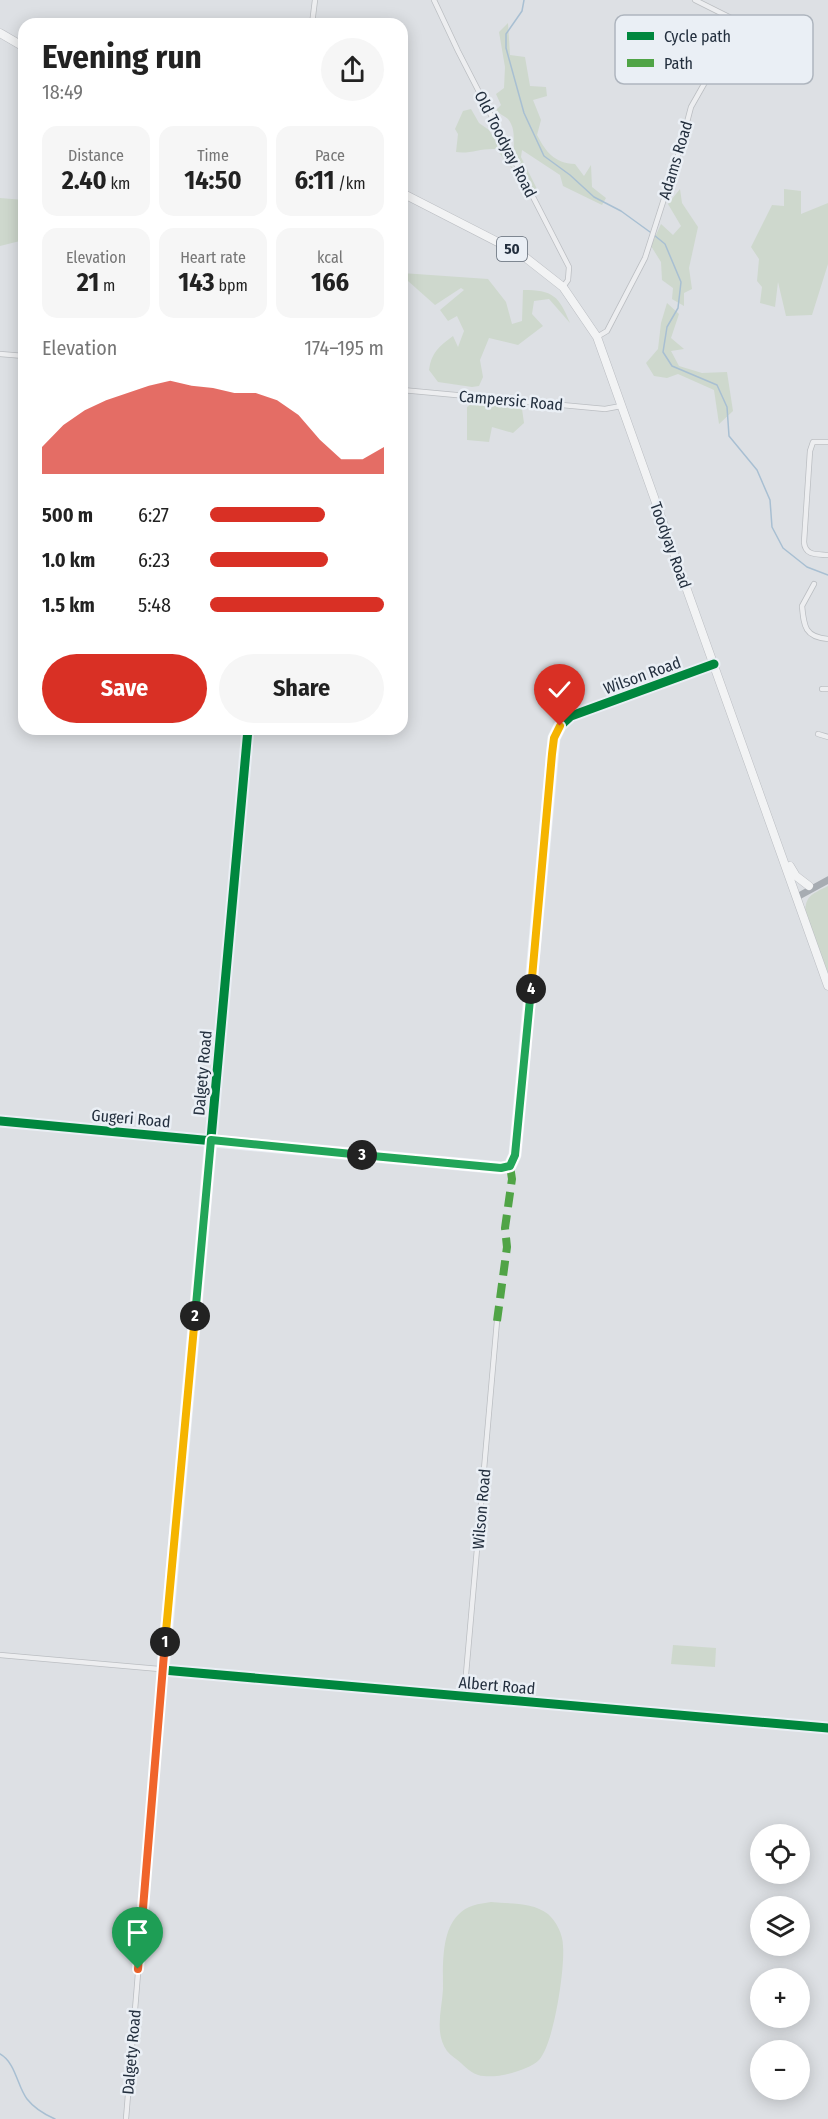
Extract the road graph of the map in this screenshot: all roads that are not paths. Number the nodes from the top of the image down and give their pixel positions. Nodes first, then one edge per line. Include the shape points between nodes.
1 (315, 0) edge
2 (434, 0) edge
3 (695, 0) edge
4 (725, 15) edge
5 (313, 18) edge
6 (0, 33) edge
7 (18, 44) edge
8 (704, 84) edge
9 (408, 196) edge
10 (563, 287) junction
11 (597, 337) junction
12 (0, 354) edge
13 (18, 356) edge
14 (408, 391) edge
15 (621, 406) junction
16 (828, 442) edge
17 (828, 555) edge
18 (814, 584) dead end
19 (828, 639) edge
20 (714, 664) junction
21 (818, 734) dead end
22 (247, 735) edge
23 (828, 737) edge
24 (778, 843) junction
25 (828, 880) edge
26 (812, 886) junction
27 (796, 894) junction
28 (828, 986) edge
29 (0, 1121) edge
30 (211, 1140) junction
31 (510, 1166) joint
32 (497, 1321) dead end
33 (0, 1654) edge
34 (163, 1670) junction
35 (464, 1697) junction
36 (828, 1728) edge
37 (126, 2119) edge

1 - 5 street
2 - 10 street, Old Toodyay Road via 569,267
3 - 4 street, Adams Road
6 - 7 main road
8 - 11 street, Adams Road via 691,107 645,258 607,331
9 - 10 main road, Toodyay Road / 50 via 521,254
10 - 11 main road, Toodyay Road / 50
11 - 15 main road, Toodyay Road / 50
12 - 13 street
14 - 15 street, Campersic Road via 605,409
15 - 20 main road, Toodyay Road / 50
16 - 17 street via 813,442 810,451 804,542 806,551
18 - 19 street via 802,606 808,632 814,638
20 - 24 main road, Toodyay Road / 50
20 - 31 street, Wilson Road via 571,716 554,738 515,1155
21 - 23 street
22 - 30 street, Dalgety Road
24 - 26 main road via 796,876
24 - 27 main road, Toodyay Road / 50
25 - 26 main road
26 - 27 main road
27 - 28 main road, Toodyay Road / 50
29 - 30 street, Gugeri Road
30 - 31 street, Gugeri Road
30 - 34 street, Dalgety Road
32 - 35 street, Wilson Road
33 - 34 street, Albert Road
34 - 35 street, Albert Road
34 - 37 street, Dalgety Road
35 - 36 street, Albert Road

